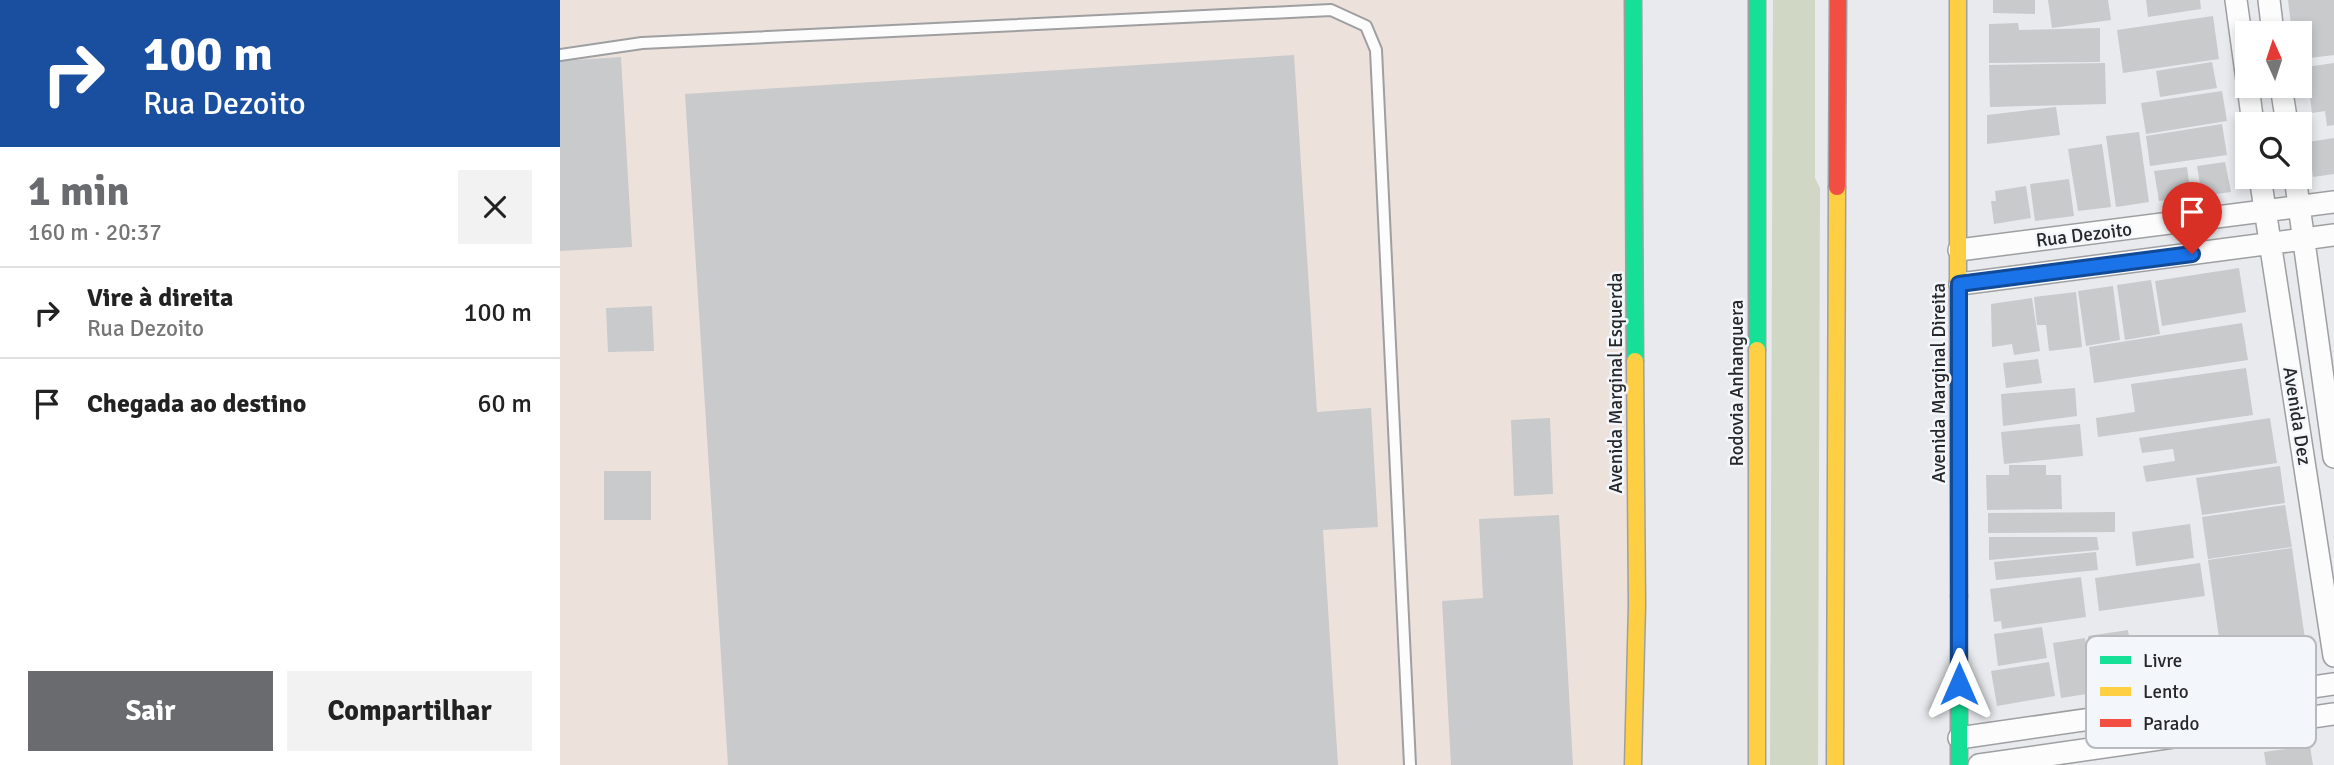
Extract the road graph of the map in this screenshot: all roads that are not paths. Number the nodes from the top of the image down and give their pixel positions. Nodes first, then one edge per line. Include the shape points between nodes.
1 (1633, 0) edge
2 (1757, 0) edge
3 (1838, 0) edge
4 (1958, 0) edge
5 (2236, 0) edge
6 (2269, 0) edge
7 (2239, 21) edge
8 (2272, 21) edge
9 (560, 55) edge
10 (2262, 189) edge
11 (2297, 189) edge
12 (2334, 202) edge
13 (2299, 206) junction
14 (2265, 211) junction
15 (2334, 235) edge
16 (2304, 239) junction
17 (2270, 243) junction
18 (1959, 250) junction
19 (1959, 284) junction
20 (2334, 457) edge
21 (2334, 656) edge
22 (2334, 684) edge
23 (2316, 687) edge
24 (2334, 714) edge
25 (2316, 717) edge
26 (2086, 720) edge
27 (1959, 738) junction
28 (2097, 748) edge
29 (1410, 765) edge
30 (1633, 765) edge
31 (1757, 765) edge
32 (1835, 765) edge
33 (1959, 765) edge
34 (1979, 765) edge

1 - 30 main road, Avenida Marginal Esquerda via 1637,605
2 - 31 main road, Rodovia Anhanguera
3 - 32 main road
4 - 18 main road, Avenida Marginal Direita
5 - 7 street
6 - 8 street
9 - 29 lane via 642,43 1331,10 1366,26 1376,50
10 - 14 street, Avenida Dez
11 - 13 street, Avenida Dez
12 - 13 street, Rua Dezoito
13 - 14 street, Rua Dezoito
13 - 16 street, Avenida Dez
14 - 17 street, Avenida Dez
14 - 18 street, Rua Dezoito
15 - 16 street, Rua Dezoito
16 - 17 street, Rua Dezoito
16 - 20 street, Avenida Dez
17 - 19 street, Rua Dezoito
17 - 21 street, Avenida Dez
18 - 19 main road, Avenida Marginal Direita
19 - 27 main road, Avenida Marginal Direita
22 - 23 street
24 - 25 street
26 - 27 street
27 - 33 main road, Avenida Marginal Direita
28 - 34 street

